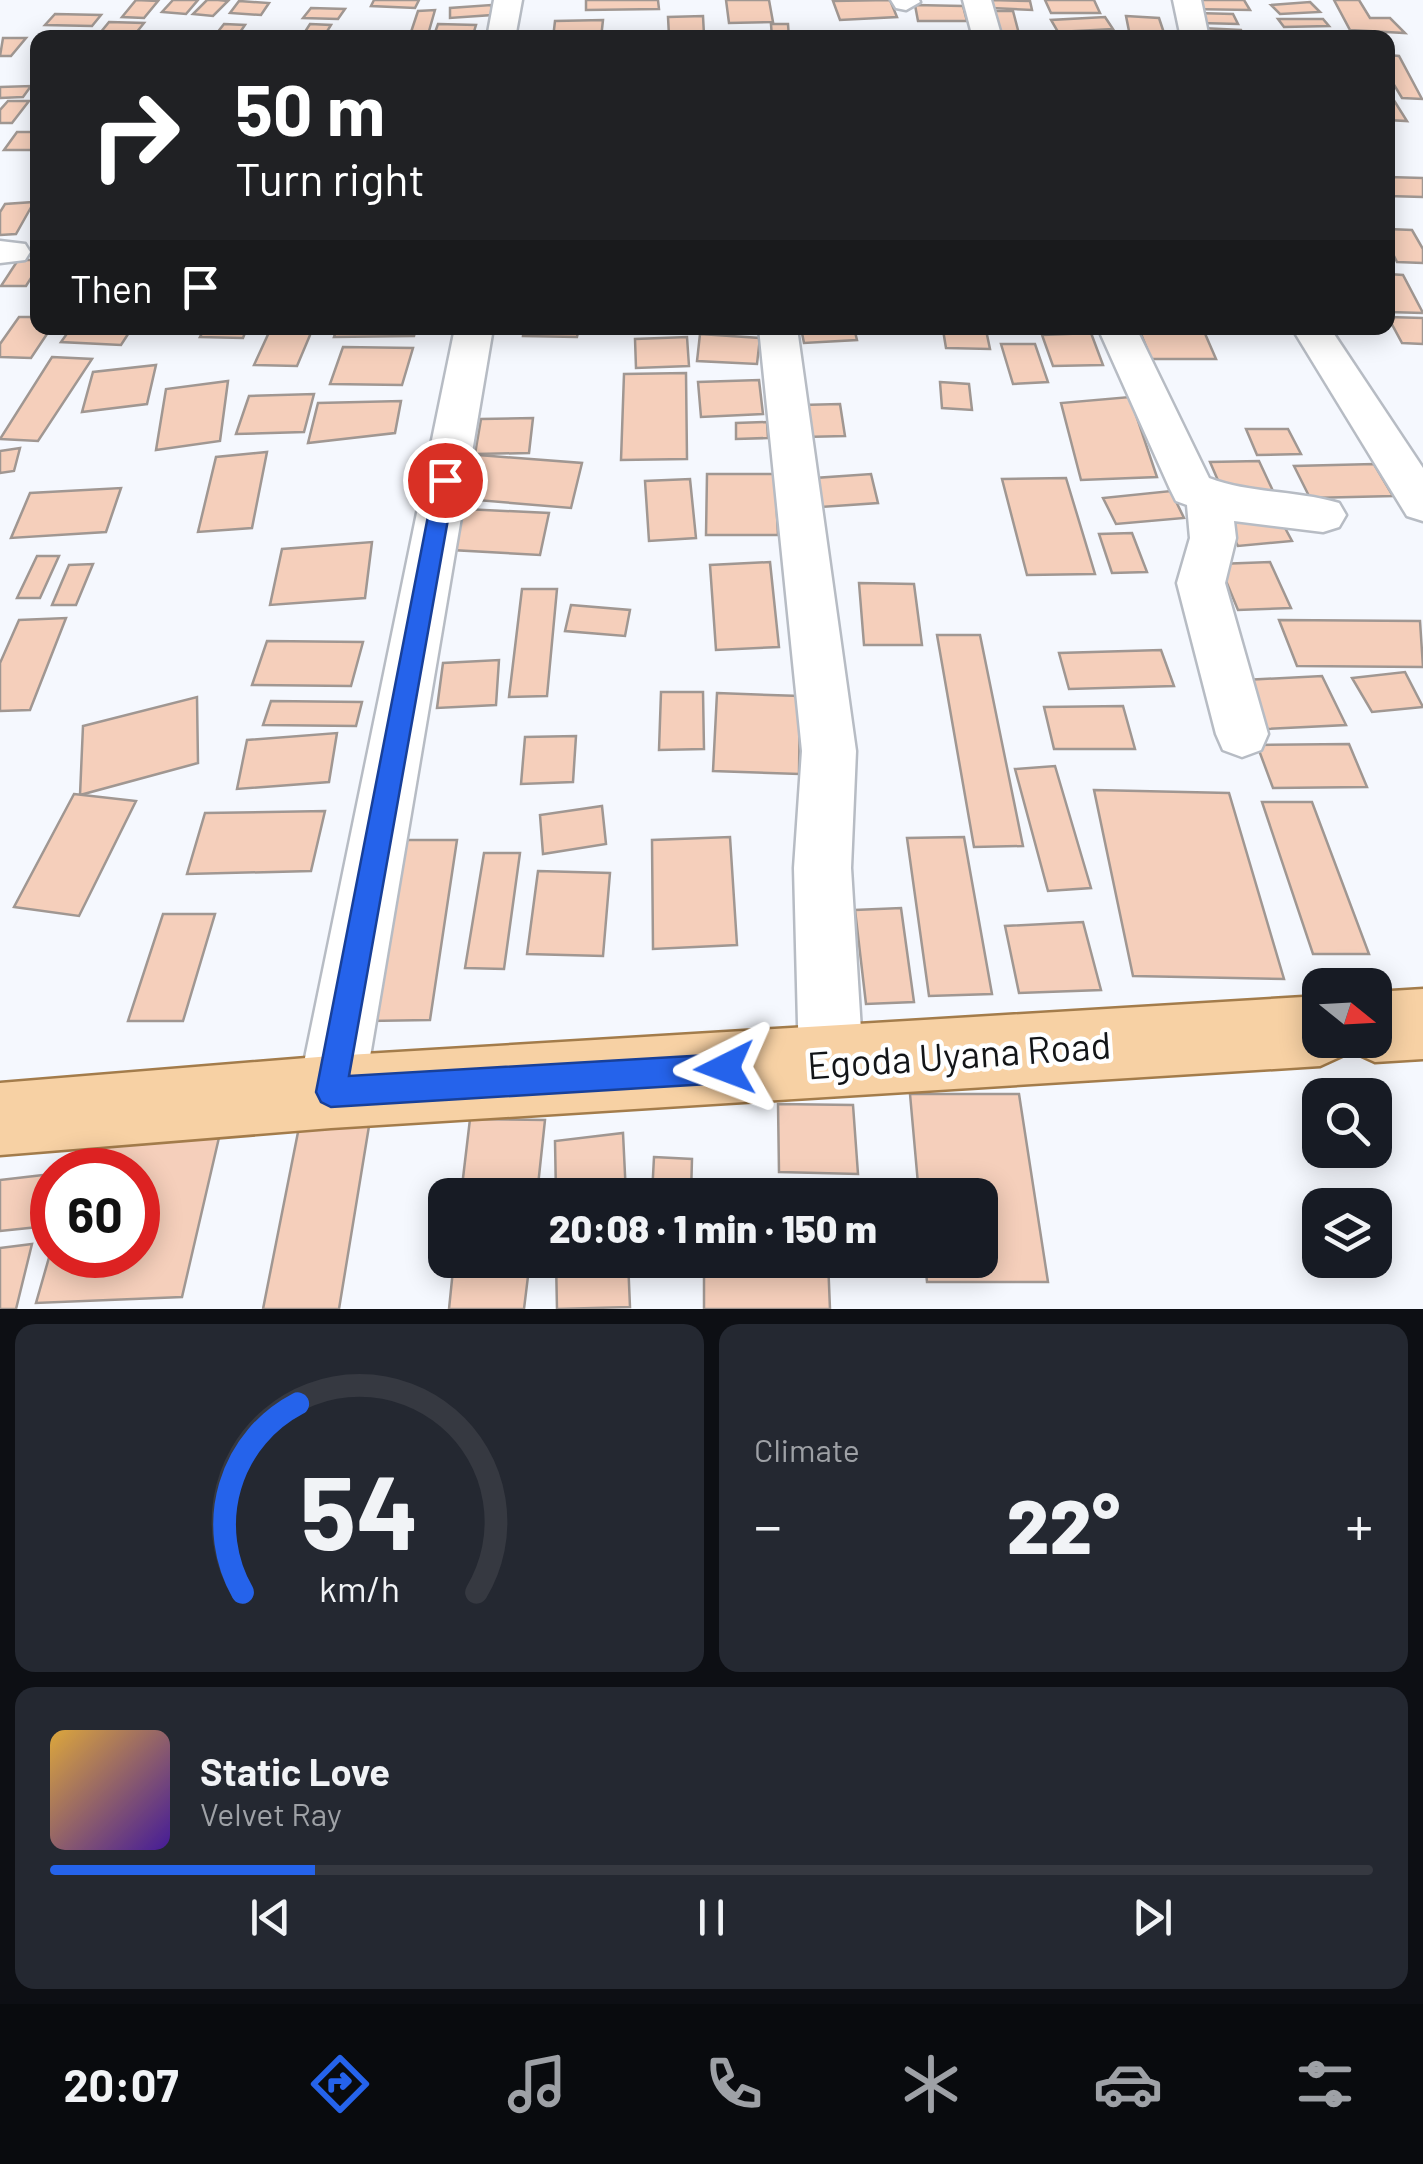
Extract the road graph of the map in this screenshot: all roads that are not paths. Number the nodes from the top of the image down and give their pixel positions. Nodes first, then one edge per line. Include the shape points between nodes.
1 (508, 0) edge
2 (977, 0) edge
3 (1188, 0) edge
4 (502, 30) edge
5 (986, 30) edge
6 (1194, 30) edge
7 (473, 335) edge
8 (779, 335) edge
9 (1121, 335) edge
10 (1314, 335) edge
11 (1209, 496) junction
12 (1423, 504) edge
13 (1323, 515) dead end
14 (1242, 734) dead end
15 (1423, 1024) edge
16 (1392, 1026) edge
17 (1302, 1031) edge
18 (831, 1063) junction
19 (331, 1092) junction
20 (0, 1118) edge

1 - 4 street
2 - 5 street
3 - 6 street
7 - 19 street
8 - 18 street via 829,751 820,903
9 - 11 street via 1192,488
10 - 12 street
11 - 13 street
11 - 14 street via 1213,538 1201,583
15 - 16 main road
17 - 18 main road, Egoda Uyana Road
18 - 19 main road, Egoda Uyana Road
19 - 20 main road, Egoda Uyana Road

